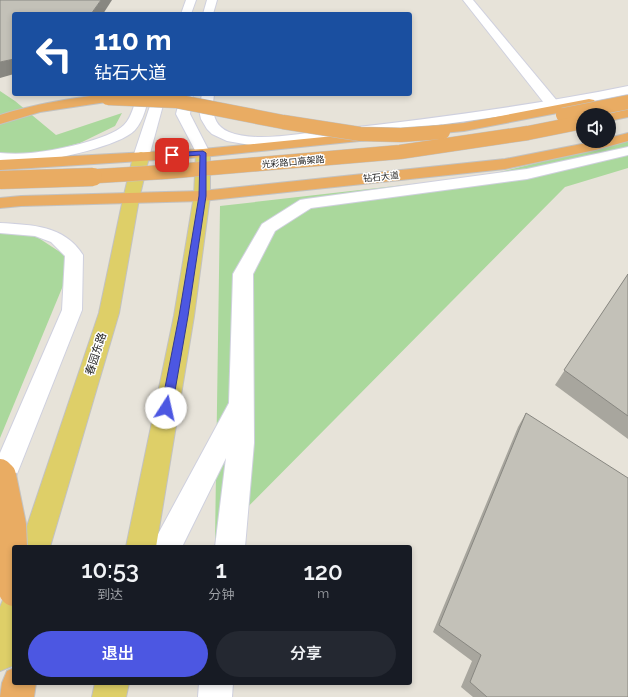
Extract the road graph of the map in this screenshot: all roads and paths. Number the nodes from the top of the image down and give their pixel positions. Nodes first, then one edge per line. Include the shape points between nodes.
1 (191, 0) edge
2 (212, 0) edge
3 (468, 0) edge
4 (187, 12) edge
5 (209, 12) edge
6 (628, 90) edge
7 (628, 95) edge
8 (143, 96) edge
9 (159, 96) edge
10 (187, 96) edge
11 (208, 96) edge
12 (628, 102) edge
13 (552, 105) junction
14 (527, 116) junction
15 (0, 120) edge
16 (576, 123) edge
17 (402, 126) junction
18 (628, 127) edge
19 (616, 130) edge
20 (576, 137) edge
21 (628, 137) edge
22 (628, 151) edge
23 (203, 153) junction
24 (141, 157) junction
25 (0, 158) edge
26 (0, 164) edge
27 (505, 164) junction
28 (0, 180) edge
29 (424, 189) junction
30 (0, 191) edge
31 (202, 196) junction
32 (131, 199) junction
33 (0, 203) edge
34 (0, 228) edge
35 (241, 404) junction
36 (0, 471) edge
37 (0, 484) edge
38 (35, 545) edge
39 (141, 545) edge
40 (167, 545) edge
41 (230, 545) edge
42 (12, 547) edge
43 (12, 617) edge
44 (0, 654) edge
45 (19, 685) edge
46 (112, 685) edge
47 (216, 685) edge
48 (17, 697) edge
49 (109, 697) edge
50 (215, 697) edge

1 - 4 street
2 - 5 street
3 - 13 street
6 - 13 street
7 - 14 highway
8 - 25 street via 129,128 116,136 37,157
9 - 24 street
10 - 23 street via 183,114
11 - 17 street via 206,111 213,128 232,139 256,142
12 - 15 highway, bridge via 524,122 401,135 360,134 318,128 200,104 148,98 108,98 67,103 31,110
13 - 17 street
14 - 17 street
14 - 23 highway via 464,127
16 - 28 highway, 光彩路口高架路, bridge via 400,152 165,172
18 - 19 highway
20 - 30 highway, 光彩路口高架路 via 408,163 260,177 85,189
21 - 27 highway, 钻石大道
22 - 29 street via 527,174
23 - 24 highway
23 - 31 main road
24 - 26 highway
24 - 32 main road, 春园东路
27 - 29 street
27 - 31 highway, 钻石大道
29 - 35 street via 306,204 268,228 243,274
31 - 32 highway, 钻石大道
31 - 39 main road via 184,316
32 - 33 highway, 钻石大道
32 - 38 main road, 春园东路 via 109,313
34 - 37 street via 37,231 57,238 74,255 72,310
35 - 40 street
35 - 41 street via 241,443
36 - 42 highway, bridge via 11,525
43 - 44 main road
45 - 48 highway
46 - 49 main road
47 - 50 street

